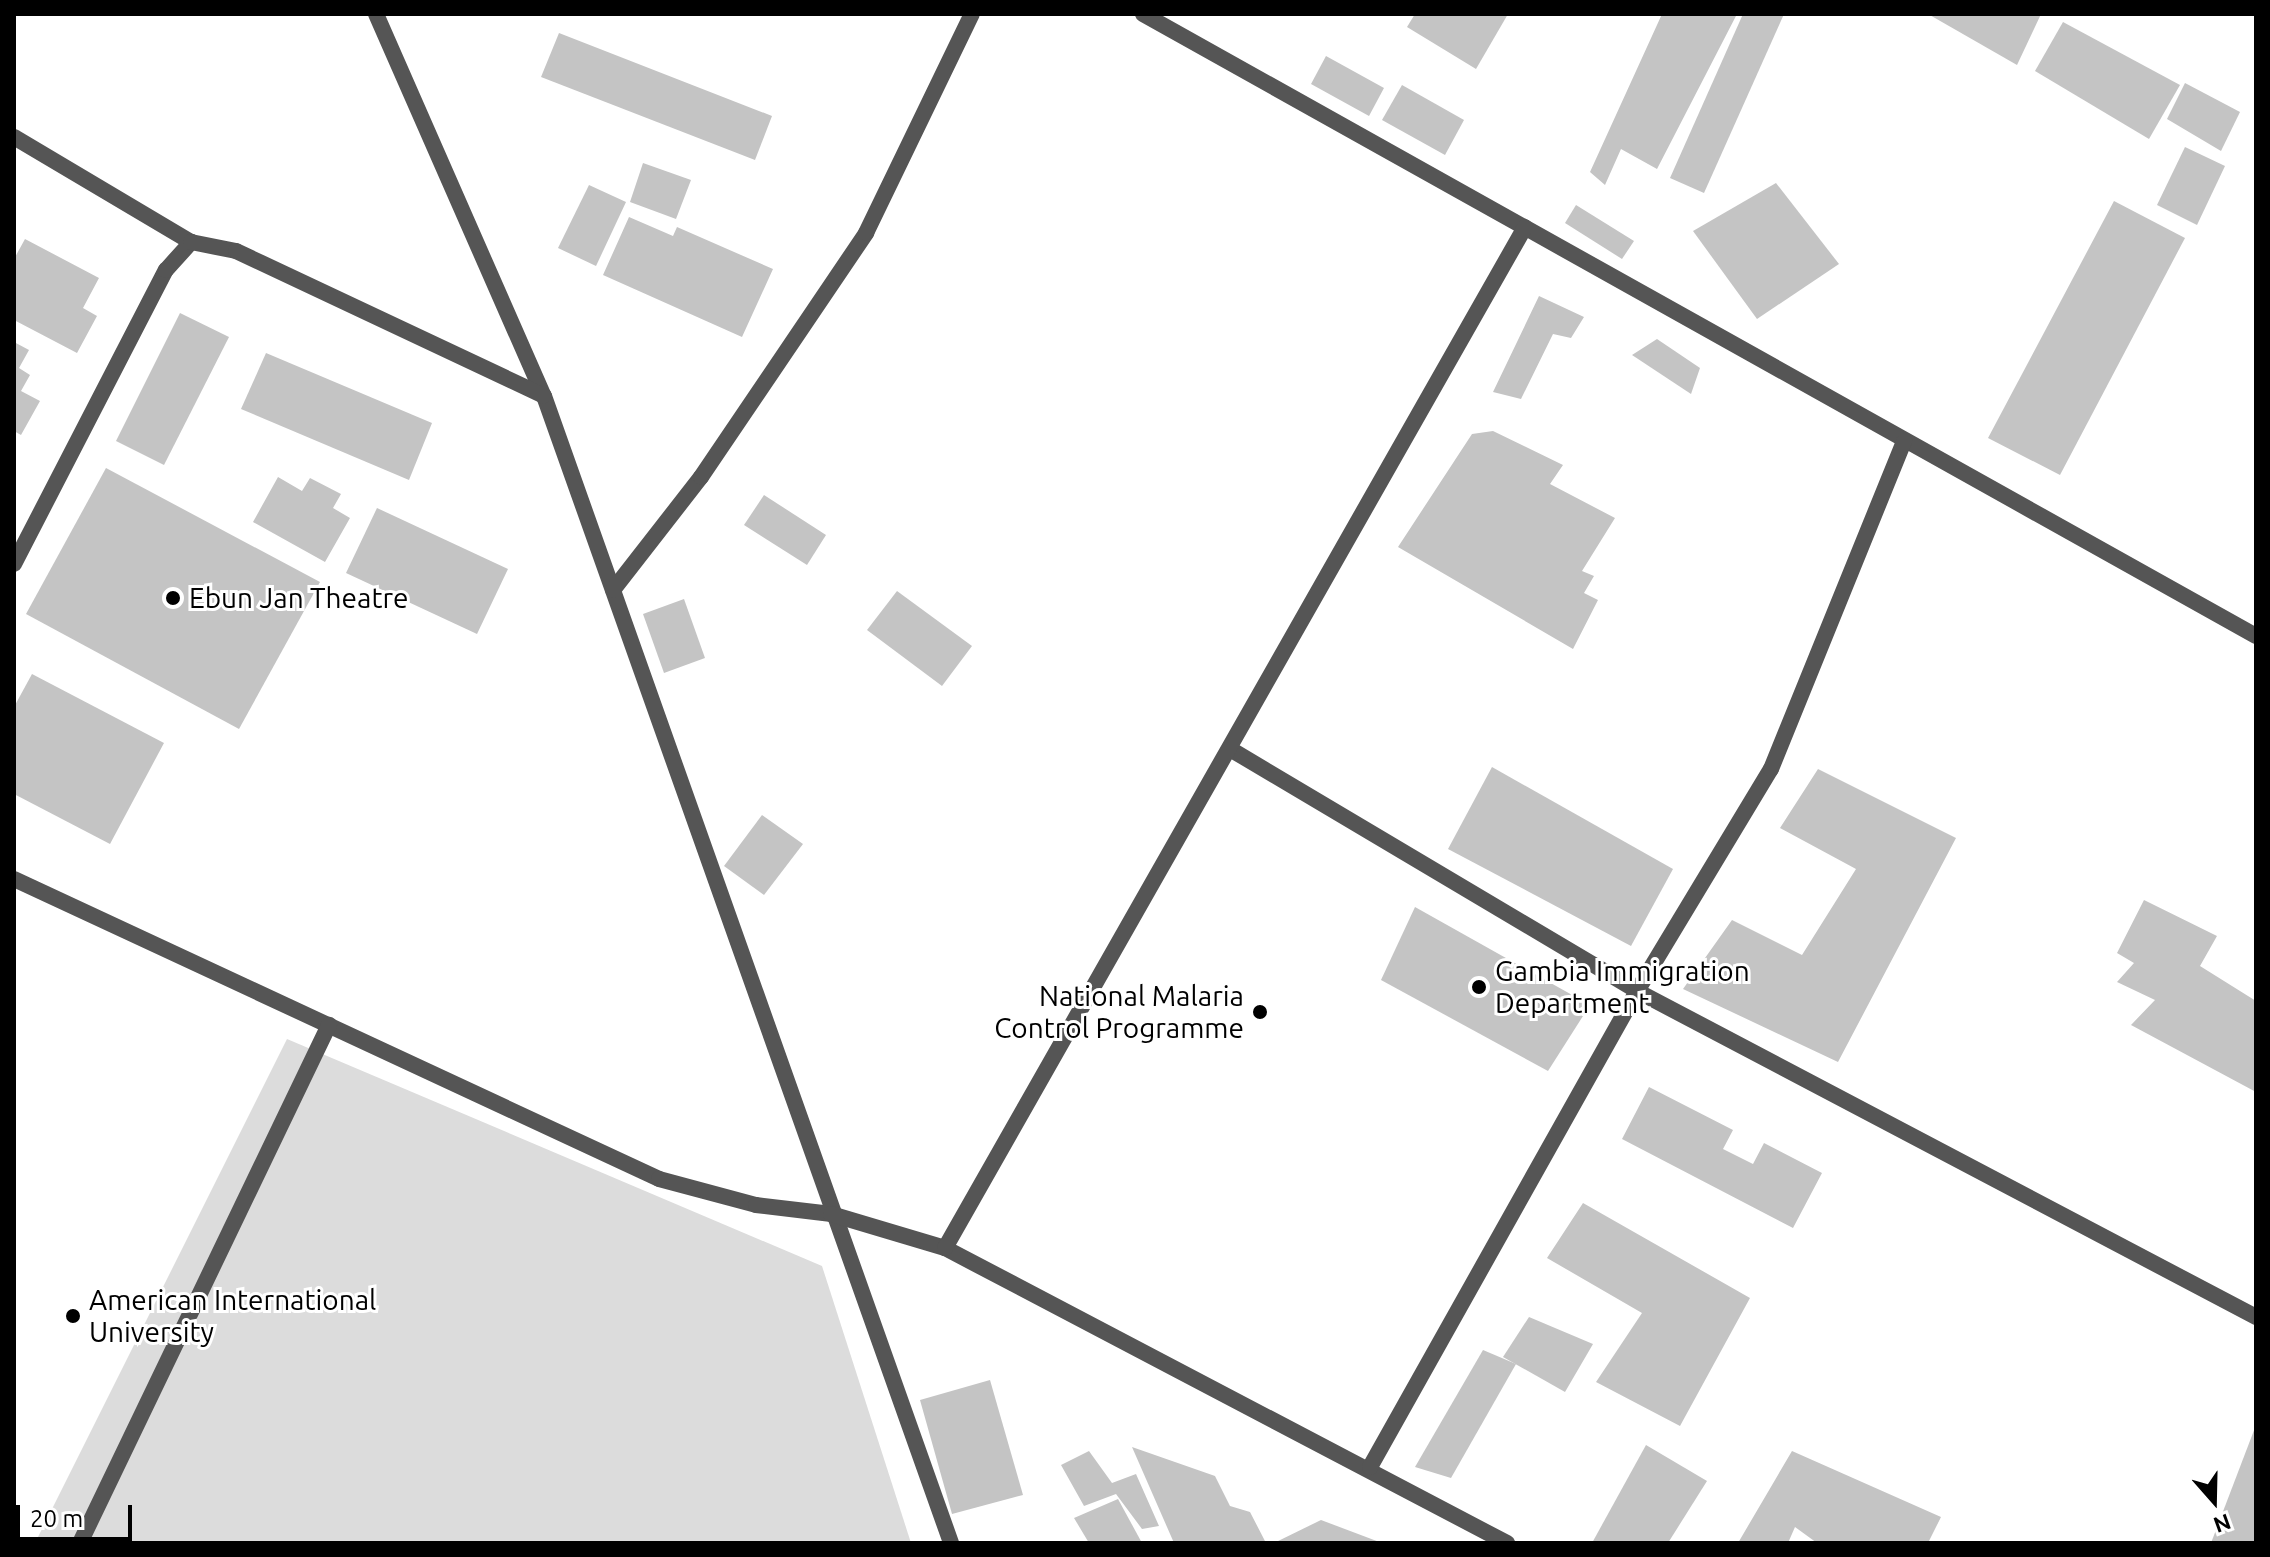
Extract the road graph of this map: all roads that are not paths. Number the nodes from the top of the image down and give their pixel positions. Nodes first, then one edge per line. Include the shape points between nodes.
1 (376, 14) edge
2 (972, 14) edge
3 (1143, 14) edge
4 (14, 137) edge
5 (1525, 227) junction
6 (191, 242) junction
7 (544, 396) junction
8 (1904, 441) junction
9 (14, 564) edge
10 (613, 590) junction
11 (2256, 636) edge
12 (1230, 749) junction
13 (14, 879) edge
14 (1637, 991) junction
15 (329, 1025) junction
16 (831, 1214) junction
17 (945, 1248) junction
18 (2256, 1317) edge
19 (1370, 1467) junction
20 (80, 1543) edge
21 (951, 1543) edge
22 (1507, 1543) edge

1 - 7 street
2 - 10 street via 866,233 701,477
3 - 5 street
4 - 6 street
5 - 8 street
5 - 12 street
6 - 7 street via 236,251
6 - 9 street via 166,270
7 - 10 street
8 - 11 street
8 - 14 street via 1771,769
10 - 16 street
12 - 14 street
12 - 17 street
13 - 15 street
14 - 18 street
14 - 19 street
15 - 16 street via 659,1179 756,1205
15 - 20 street
16 - 17 street
16 - 21 street
17 - 19 street
19 - 22 street

